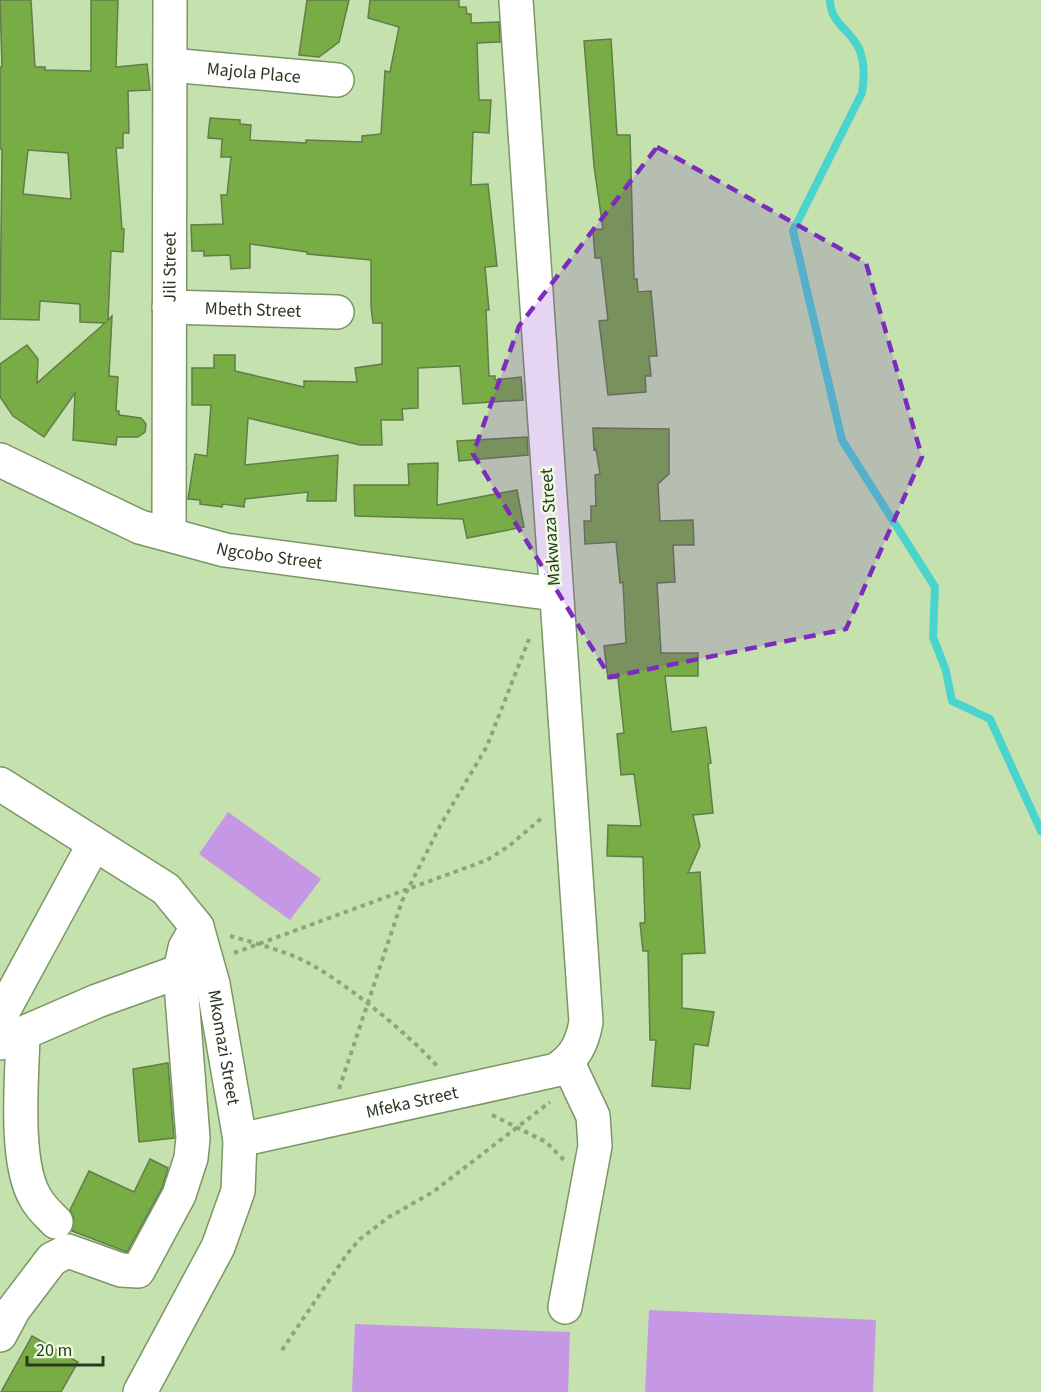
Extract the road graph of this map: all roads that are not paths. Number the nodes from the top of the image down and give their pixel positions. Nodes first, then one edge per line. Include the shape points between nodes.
1 (170, 0) edge
2 (516, 0) edge
3 (170, 65) junction
4 (337, 80) dead end
5 (170, 307) junction
6 (337, 312) dead end
7 (0, 460) edge
8 (169, 534) junction
9 (555, 594) junction
10 (0, 784) edge
11 (94, 843) junction
12 (193, 966) junction
13 (8, 1032) edge
14 (574, 1065) junction
15 (240, 1140) junction
16 (56, 1222) dead end
17 (565, 1307) dead end
18 (0, 1335) edge
19 (140, 1392) edge

1 - 3 street, Jili Street
2 - 9 street, Makwaza Street
3 - 4 street, Majola Place
3 - 5 street, Jili Street
5 - 6 street, Mbeth Street
5 - 8 street, Jili Street
7 - 8 street, Ngcobo Street via 140,527
8 - 9 street, Ngcobo Street via 225,550
9 - 14 street, Makwaza Street via 586,1022
10 - 11 street, Mkomazi Street
11 - 12 street, Mkomazi Street via 166,889 197,927
11 - 13 street
12 - 13 street
12 - 15 street, Mkomazi Street via 213,984
12 - 18 street via 193,1138 187,1176 179,1195 138,1271 121,1270 68,1251 60,1253 14,1309
13 - 16 street via 22,1112 26,1172 34,1197
14 - 15 street, Mfeka Street
14 - 17 street via 593,1116 595,1146
15 - 19 street, Mkomazi Street via 238,1191 218,1247

